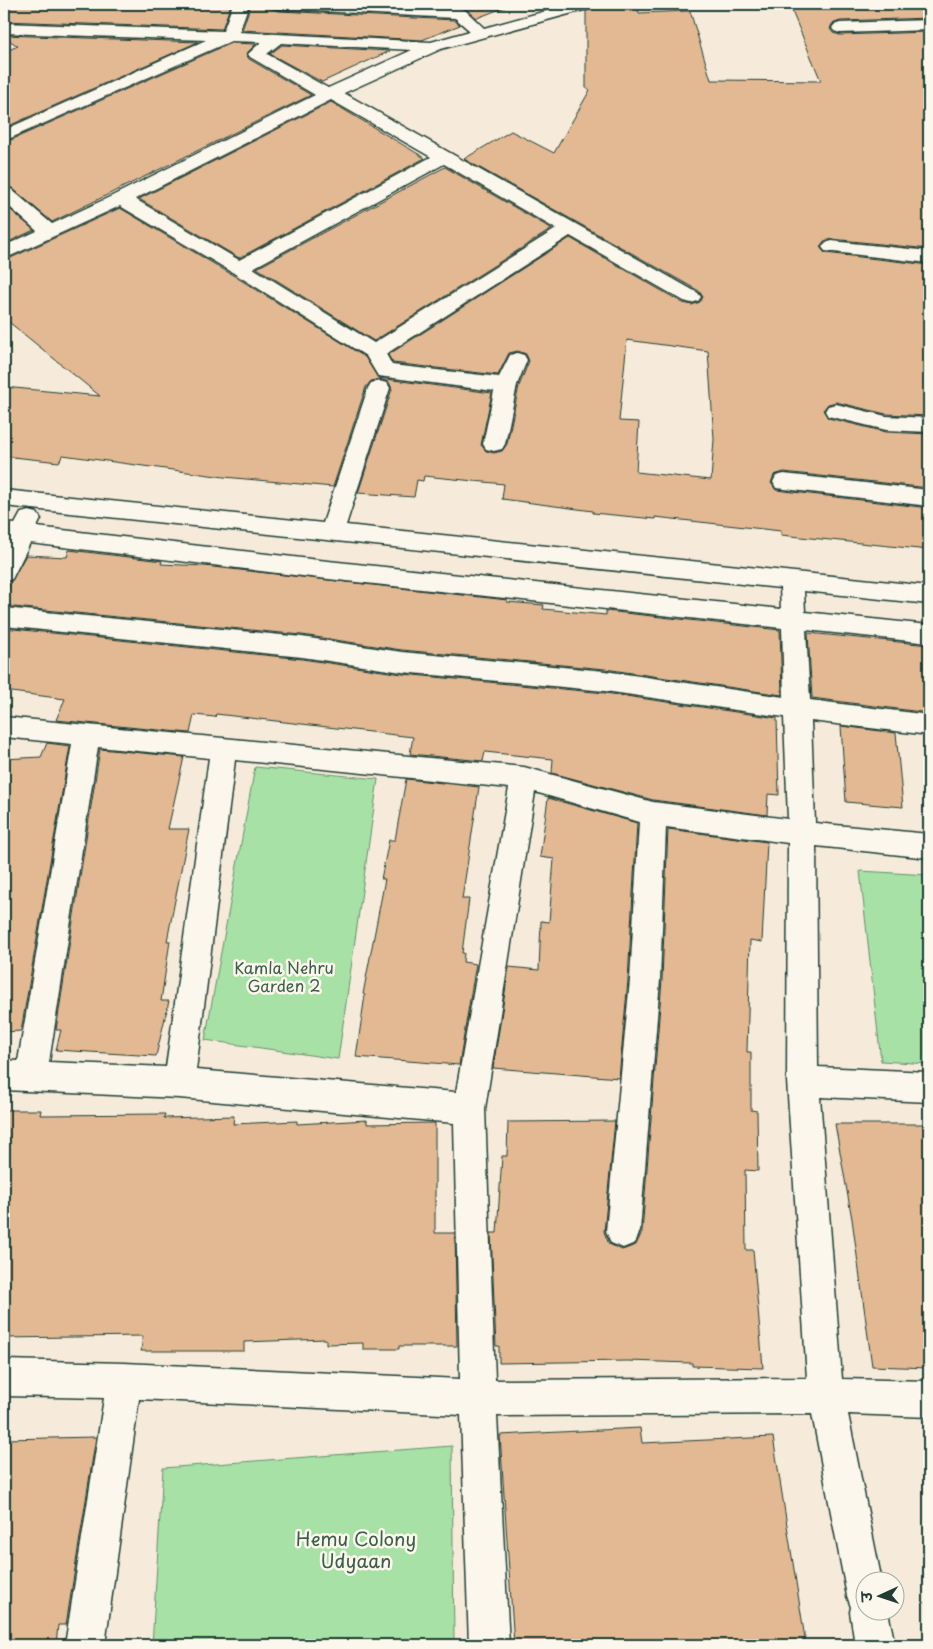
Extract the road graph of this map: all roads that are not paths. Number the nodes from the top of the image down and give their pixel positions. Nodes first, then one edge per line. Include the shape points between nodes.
1 (241, 4) edge
2 (279, 4) edge
3 (589, 4) edge
4 (929, 25) edge
5 (4, 28) edge
6 (840, 28) dead end
7 (38, 29) junction
8 (481, 33) junction
9 (229, 36) junction
10 (278, 38) junction
11 (4, 43) edge
12 (435, 46) junction
13 (330, 94) junction
14 (4, 136) edge
15 (444, 157) junction
16 (4, 193) edge
17 (121, 198) junction
18 (569, 229) junction
19 (49, 231) junction
20 (832, 247) dead end
21 (4, 253) edge
22 (929, 257) edge
23 (239, 268) junction
24 (691, 297) dead end
25 (374, 352) junction
26 (517, 360) dead end
27 (506, 385) junction
28 (379, 388) dead end
29 (836, 411) dead end
30 (929, 425) edge
31 (494, 444) dead end
32 (784, 482) dead end
33 (4, 498) edge
34 (929, 498) edge
35 (37, 502) junction
36 (13, 532) edge
37 (332, 532) junction
38 (588, 559) junction
39 (4, 573) edge
40 (792, 581) junction
41 (929, 595) edge
42 (583, 597) junction
43 (4, 617) edge
44 (793, 620) junction
45 (929, 634) edge
46 (798, 709) junction
47 (929, 725) edge
48 (4, 727) edge
49 (87, 735) junction
50 (223, 750) junction
51 (524, 778) junction
52 (653, 814) junction
53 (802, 833) junction
54 (929, 846) edge
55 (18, 1076) edge
56 (803, 1081) junction
57 (180, 1083) junction
58 (929, 1087) edge
59 (469, 1109) junction
60 (624, 1231) dead end
61 (4, 1378) edge
62 (124, 1381) junction
63 (826, 1396) junction
64 (478, 1398) junction
65 (929, 1399) edge
66 (861, 1572) edge
67 (871, 1622) edge
68 (86, 1645) edge
69 (489, 1645) edge
70 (875, 1645) edge

1 - 9 street
2 - 8 street via 459,13
3 - 8 street
4 - 6 street
5 - 7 street
7 - 9 street
7 - 11 street
8 - 12 street
9 - 10 street
9 - 14 street
10 - 12 street
10 - 13 street via 256,54
12 - 13 street
13 - 15 street
13 - 17 street
15 - 18 street
15 - 23 street
16 - 19 street
17 - 19 street
17 - 23 street
18 - 24 street
18 - 25 street
19 - 21 street
20 - 22 street
23 - 25 street
25 - 27 street via 385,371
26 - 27 street
27 - 31 street
28 - 37 street
29 - 30 street via 886,423
32 - 34 street
33 - 35 street
35 - 36 street
35 - 37 street
36 - 39 street
36 - 42 street
37 - 38 street
38 - 40 street
38 - 42 street
40 - 41 street
40 - 44 street
42 - 44 street
43 - 46 street via 302,647 402,662 604,681
44 - 45 street
44 - 46 street
46 - 47 street
46 - 53 street
48 - 49 street
49 - 50 street
49 - 55 street
50 - 51 street
50 - 57 street
51 - 52 street
51 - 59 street
52 - 53 street
52 - 60 street via 645,980
53 - 54 street
53 - 56 street
55 - 57 street
56 - 58 street
56 - 63 street
57 - 59 street
59 - 64 street
61 - 62 street
62 - 64 street
62 - 68 street
63 - 64 street
63 - 65 street
63 - 66 street
64 - 69 street
67 - 70 street

